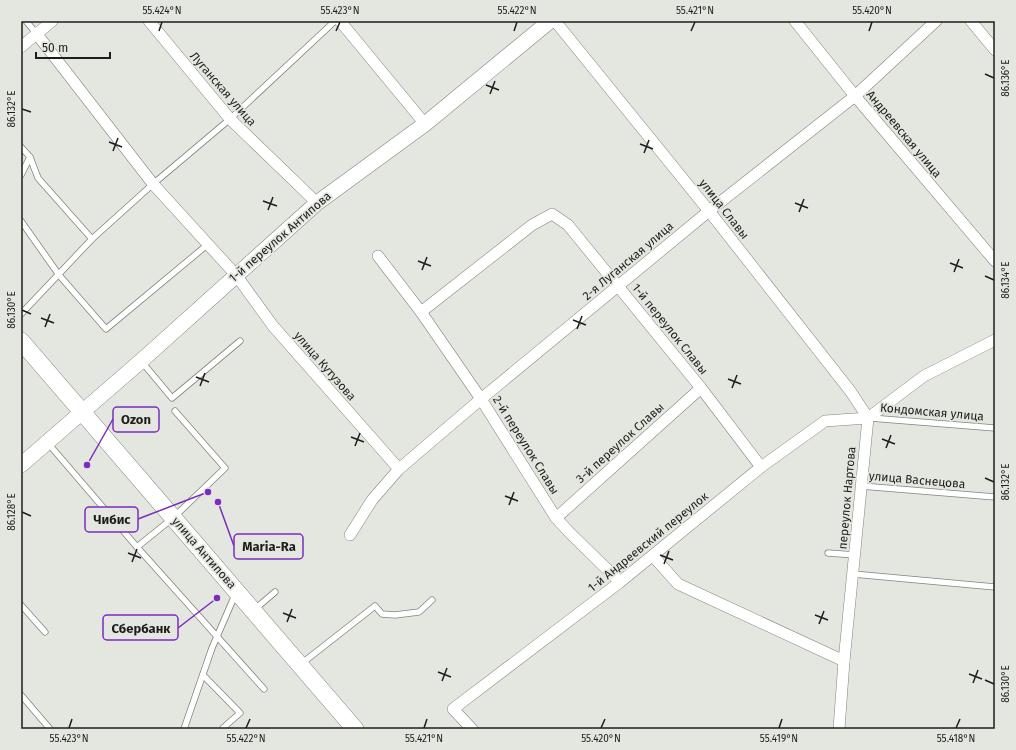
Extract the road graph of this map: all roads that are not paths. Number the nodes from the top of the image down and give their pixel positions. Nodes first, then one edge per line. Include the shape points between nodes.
1 (26, 21) edge
2 (52, 21) edge
3 (149, 21) edge
4 (335, 21) edge
5 (340, 21) edge
6 (550, 21) edge
7 (555, 21) edge
8 (796, 21) edge
9 (936, 21) edge
10 (971, 21) edge
11 (36, 33) junction
12 (21, 47) edge
13 (995, 50) edge
14 (855, 96) junction
15 (230, 119) junction
16 (425, 124) junction
17 (21, 147) edge
18 (30, 157) junction
19 (21, 175) edge
20 (153, 184) junction
21 (317, 203) junction
22 (709, 211) junction
23 (21, 221) edge
24 (92, 239) junction
25 (207, 245) junction
26 (378, 256) dead end
27 (995, 261) edge
28 (59, 275) junction
29 (236, 275) junction
30 (618, 286) junction
31 (421, 312) junction
32 (21, 314) edge
33 (995, 340) edge
34 (21, 341) edge
35 (240, 341) dead end
36 (141, 361) junction
37 (701, 388) junction
38 (482, 399) junction
39 (175, 411) dead end
40 (83, 412) junction
41 (868, 418) junction
42 (995, 428) edge
43 (48, 442) junction
44 (21, 465) edge
45 (761, 467) junction
46 (399, 469) junction
47 (861, 486) junction
48 (995, 497) edge
49 (173, 518) junction
50 (556, 518) junction
51 (350, 535) dead end
52 (137, 547) junction
53 (828, 553) dead end
54 (855, 555) junction
55 (653, 556) junction
56 (853, 574) junction
57 (620, 582) junction
58 (995, 587) edge
59 (237, 591) junction
60 (275, 592) dead end
61 (432, 600) dead end
62 (21, 605) edge
63 (253, 610) junction
64 (45, 632) dead end
65 (217, 637) junction
66 (844, 661) junction
67 (299, 665) junction
68 (203, 675) junction
69 (264, 689) dead end
70 (21, 695) edge
71 (224, 728) edge
72 (50, 729) edge
73 (184, 729) edge
74 (355, 729) edge
75 (472, 729) edge
76 (839, 729) edge

1 - 11 lane
2 - 11 street
3 - 15 street, Луганская улица
4 - 15 lane
5 - 16 street
6 - 16 main road, 1-й переулок Антипова
7 - 22 street, улица Славы
8 - 14 street, Андреевская улица
9 - 14 street, 2-я Луганская улица
10 - 13 street
11 - 12 street
11 - 20 street, улица Кутузова
14 - 22 street, 2-я Луганская улица
14 - 27 street, Андреевская улица
15 - 20 lane
15 - 21 street, Луганская улица
16 - 21 main road, 1-й переулок Антипова
17 - 18 lane
18 - 19 lane
18 - 24 lane via 38,178
20 - 24 lane
20 - 25 street, улица Кутузова
21 - 29 main road, 1-й переулок Антипова
22 - 30 street, 2-я Луганская улица
22 - 41 street, улица Славы via 851,392
23 - 28 lane
24 - 28 lane
25 - 28 lane via 106,329
25 - 29 street, улица Кутузова
26 - 31 street, 2-й переулок Славы
28 - 32 lane
29 - 36 main road, 1-й переулок Антипова
29 - 46 street, улица Кутузова via 273,326
30 - 31 street, 1-й переулок Славы via 568,225 552,214 532,225
30 - 37 street, 1-й переулок Славы
30 - 38 street, 2-я Луганская улица
31 - 38 street, 2-й переулок Славы
33 - 41 street via 924,376
34 - 40 main road, улица Антипова
35 - 36 lane via 172,398
36 - 40 main road, 1-й переулок Антипова
37 - 45 street, 1-й переулок Славы
37 - 50 street, 3-й переулок Славы
38 - 46 street, 2-я Луганская улица
38 - 50 street, 2-й переулок Славы
39 - 49 lane via 225,468
40 - 43 main road, 1-й переулок Антипова
40 - 49 main road, улица Антипова
41 - 42 lane, Кондомская улица
41 - 45 street, 1-й Андреевский переулок via 826,421
41 - 47 street, переулок Нартова
43 - 44 main road, 1-й переулок Антипова
43 - 52 lane
45 - 55 street, 1-й Андреевский переулок
46 - 51 street, 2-я Луганская улица via 372,500
47 - 48 lane, улица Васнецова
47 - 54 street, переулок Нартова
49 - 52 lane
49 - 59 main road, улица Антипова
50 - 57 street, 2-й переулок Славы
52 - 65 lane
53 - 54 lane
54 - 56 street, переулок Нартова
55 - 57 street, 1-й Андреевский переулок
55 - 66 street via 678,584
56 - 58 lane
56 - 66 street, переулок Нартова
57 - 75 street, 1-й Андреевский переулок via 452,709
59 - 63 main road, улица Антипова
59 - 65 lane
60 - 63 lane
61 - 67 lane via 419,612 395,615 382,614 375,606
62 - 64 lane
63 - 67 main road, улица Антипова
65 - 68 lane
65 - 69 lane
66 - 76 street, переулок Нартова
67 - 74 main road, улица Антипова
68 - 71 lane via 240,713
68 - 73 lane
70 - 72 lane

